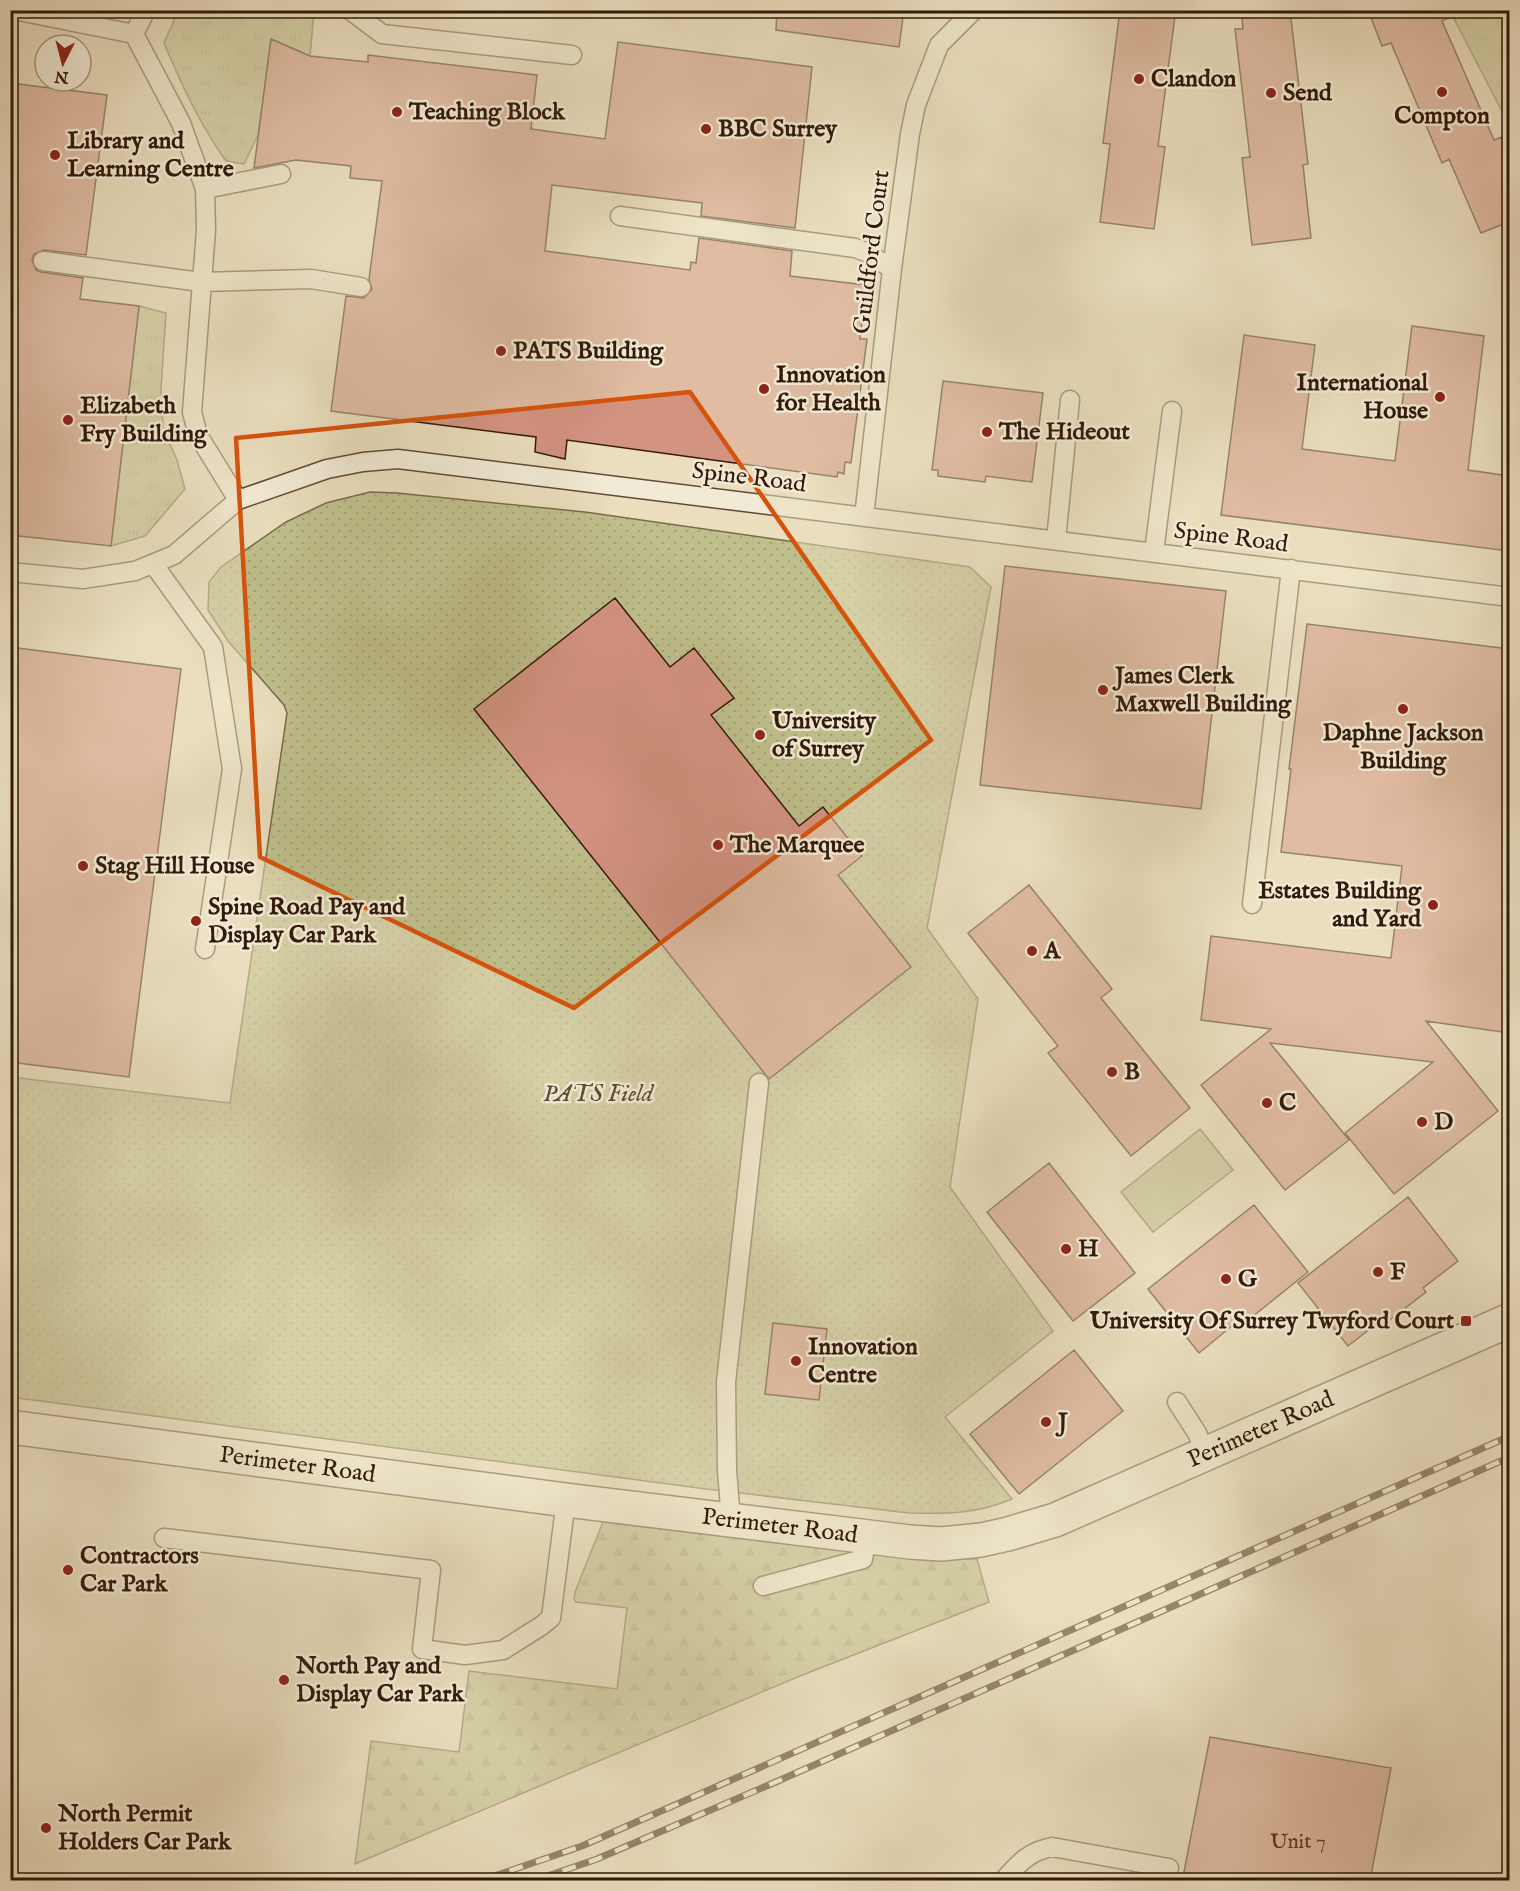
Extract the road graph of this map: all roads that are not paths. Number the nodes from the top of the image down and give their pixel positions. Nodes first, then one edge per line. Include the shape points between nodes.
1 (14, 10) edge
2 (146, 10) edge
3 (350, 10) edge
4 (974, 10) edge
5 (134, 34) junction
6 (572, 56) dead end
7 (281, 174) dead end
8 (205, 189) junction
9 (620, 216) dead end
10 (43, 261) dead end
11 (892, 270) junction
12 (201, 282) junction
13 (361, 287) dead end
14 (1070, 400) dead end
15 (1172, 411) dead end
16 (238, 500) junction
17 (864, 517) junction
18 (1056, 540) junction
19 (1154, 552) junction
20 (154, 565) junction
21 (1291, 569) junction
22 (10, 572) edge
23 (1509, 597) edge
24 (1252, 904) dead end
25 (205, 949) dead end
26 (759, 1083) dead end
27 (1509, 1320) edge
28 (1177, 1402) dead end
29 (10, 1427) edge
30 (1206, 1454) junction
31 (566, 1500) junction
32 (731, 1520) junction
33 (867, 1537) junction
34 (164, 1538) dead end
35 (764, 1586) dead end
36 (1168, 1868) dead end
37 (1004, 1881) edge

1 - 5 lane
2 - 5 lane
3 - 6 lane via 382,33
4 - 11 lane, Guildford Court via 939,45 916,105
5 - 8 lane via 181,123
7 - 8 lane
8 - 12 lane
9 - 11 lane via 855,248
10 - 12 lane
11 - 17 lane, Guildford Court
12 - 13 lane via 311,279
12 - 16 lane via 192,412 198,435
14 - 18 lane
15 - 19 lane
16 - 17 lane, Spine Road via 327,469 399,459
16 - 20 lane, Spine Road via 192,542
17 - 18 lane, Spine Road
18 - 19 lane, Spine Road
19 - 21 lane, Spine Road
20 - 22 lane, Spine Road via 83,579
20 - 25 lane via 213,647 232,769
21 - 23 lane, Spine Road
21 - 24 lane
26 - 32 lane via 726,1382
27 - 30 street, Perimeter Road
28 - 30 lane
29 - 31 street, Perimeter Road
30 - 33 street, Perimeter Road via 1055,1520 1008,1534 942,1544
31 - 32 street, Perimeter Road
31 - 34 lane via 551,1618 503,1650 465,1655 422,1649 430,1570
32 - 33 street, Perimeter Road
33 - 35 lane via 863,1559
36 - 37 lane via 1052,1847 1037,1850 1022,1860

